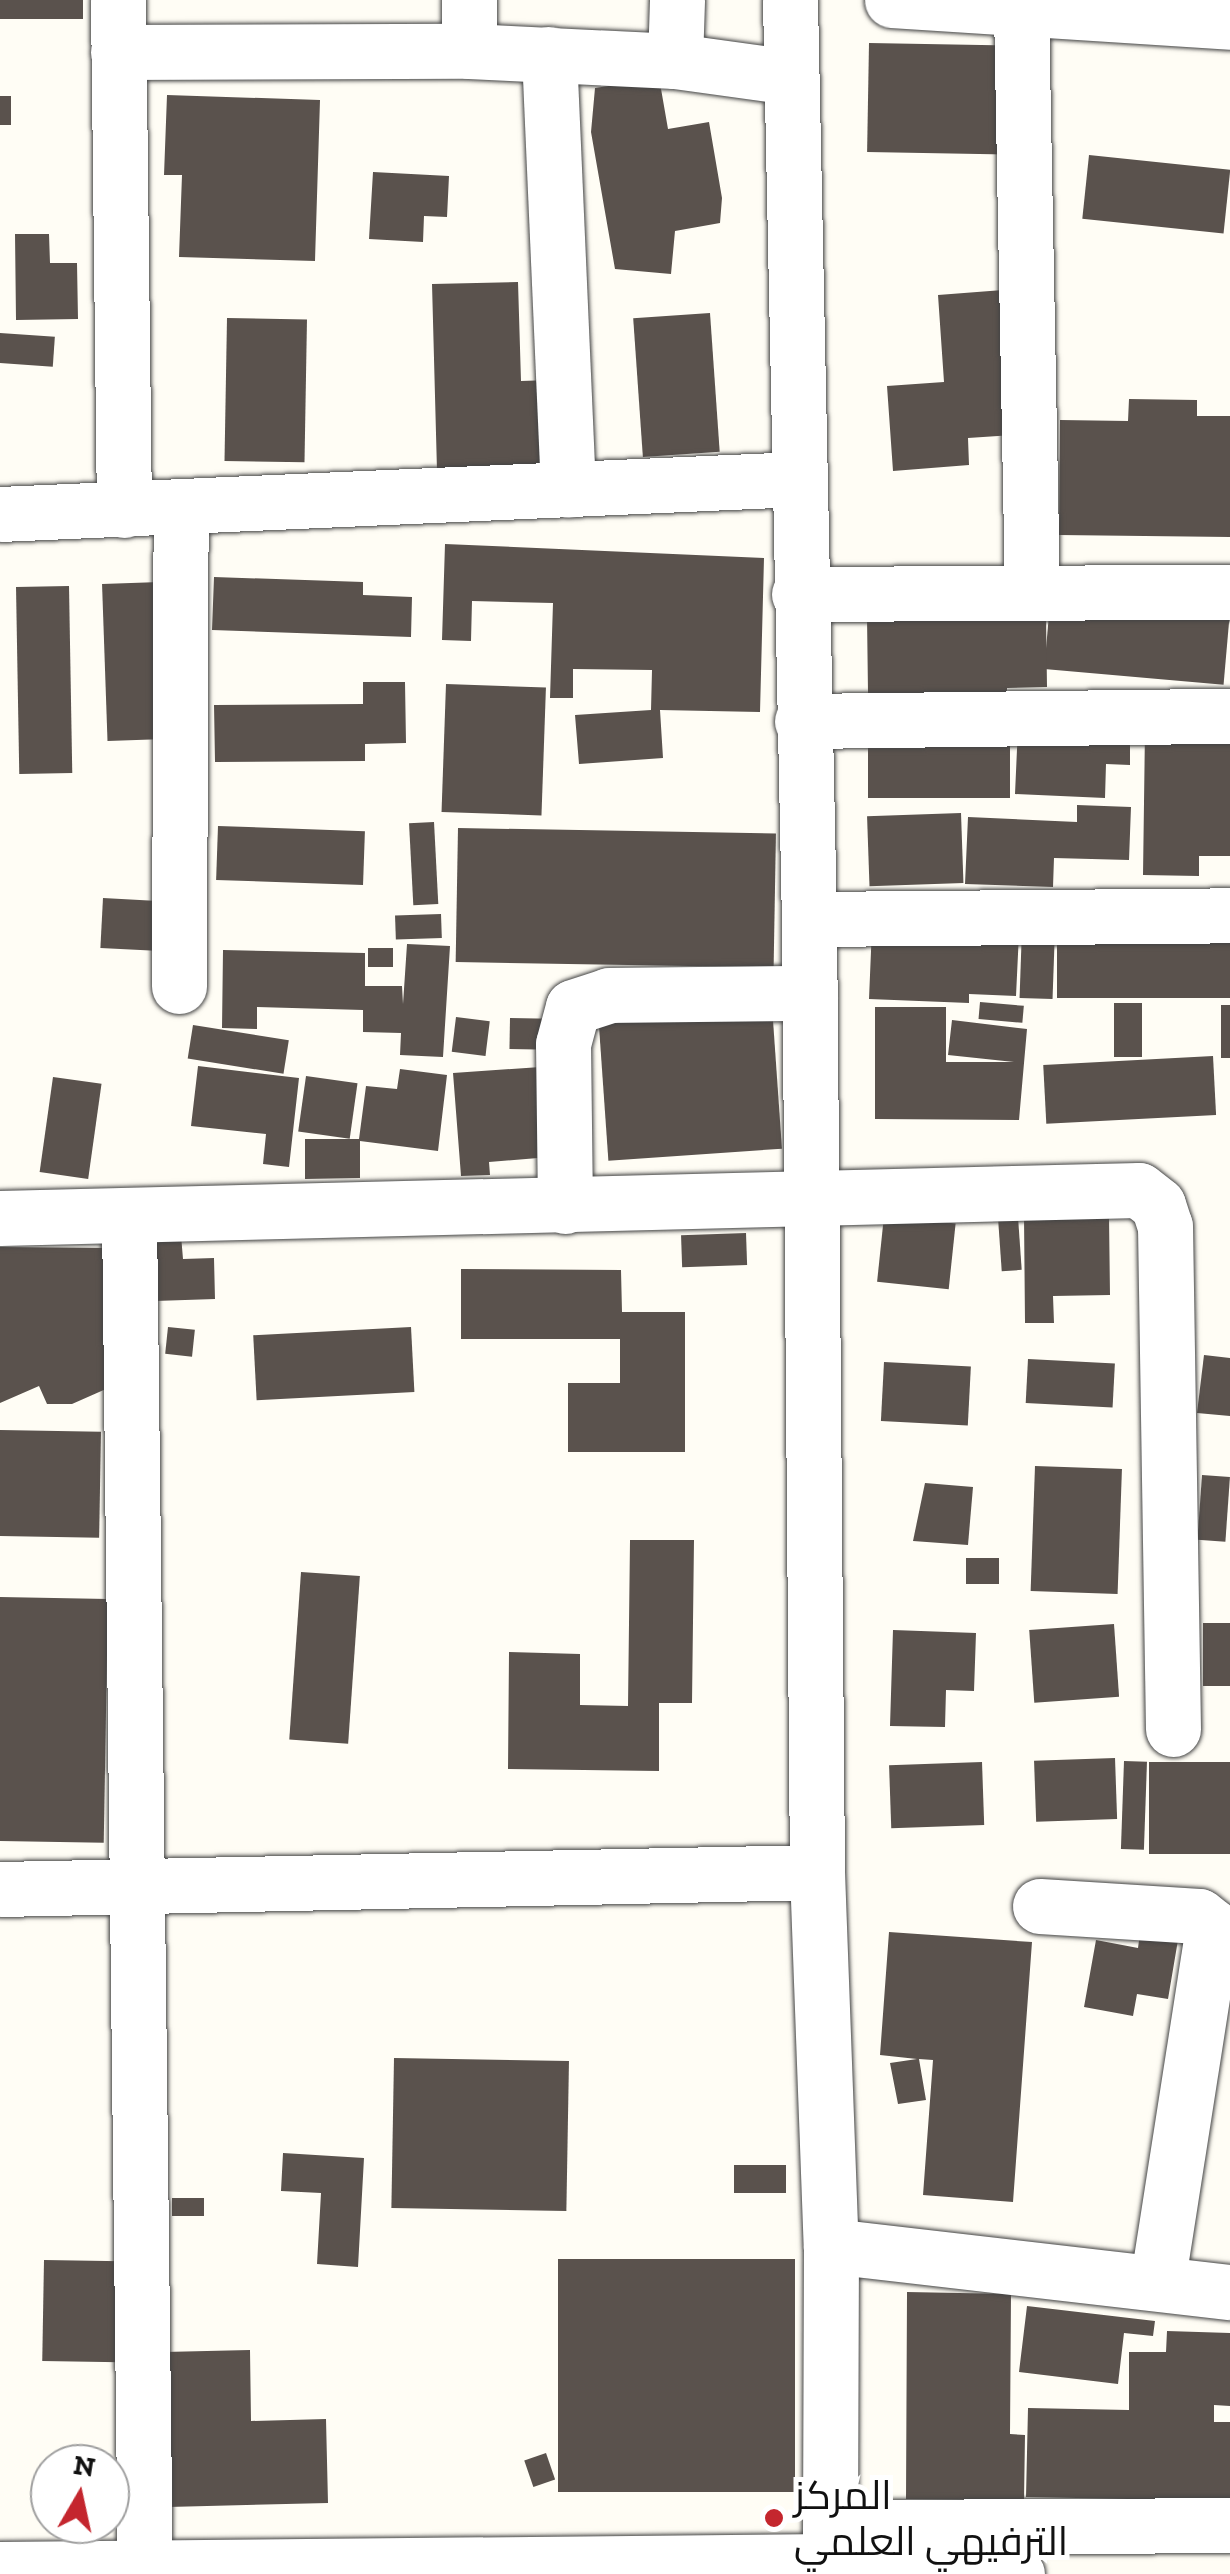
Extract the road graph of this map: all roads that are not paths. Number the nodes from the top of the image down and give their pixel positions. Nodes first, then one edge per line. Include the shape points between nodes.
1 (677, 0) edge
2 (790, 0) edge
3 (892, 0) edge
4 (1021, 8) junction
5 (1230, 22) edge
6 (469, 25) edge
7 (118, 26) edge
8 (549, 54) junction
9 (675, 62) junction
10 (791, 77) junction
11 (798, 479) junction
12 (568, 490) junction
13 (180, 508) junction
14 (124, 510) junction
15 (0, 514) edge
16 (1032, 592) junction
17 (1230, 592) edge
18 (799, 594) junction
19 (1230, 716) edge
20 (802, 722) junction
21 (1230, 914) edge
22 (809, 919) junction
23 (179, 986) dead end
24 (810, 993) junction
25 (812, 1197) junction
26 (564, 1206) junction
27 (129, 1215) junction
28 (0, 1218) edge
29 (1173, 1729) dead end
30 (816, 1872) junction
31 (138, 1884) junction
32 (0, 1889) edge
33 (1040, 1906) dead end
34 (831, 2246) junction
35 (1158, 2284) junction
36 (1230, 2292) edge
37 (1230, 2525) edge
38 (0, 2568) edge
39 (830, 2568) edge
40 (145, 2570) edge
41 (1017, 2574) edge

1 - 9 street
2 - 10 street
3 - 4 street
4 - 5 street
4 - 16 street
6 - 7 street
6 - 8 street
7 - 14 street
8 - 9 street
8 - 12 street
9 - 10 street
10 - 11 street
11 - 12 street
11 - 18 street
12 - 13 street
13 - 14 street
13 - 23 street
14 - 15 street
16 - 17 street
16 - 18 street
18 - 20 street
19 - 20 street
20 - 22 street
21 - 22 street
22 - 24 street
24 - 25 street
24 - 26 street via 609,995 573,1007 563,1044
25 - 26 street
25 - 29 street via 1139,1190 1158,1205 1165,1226
25 - 30 street
26 - 27 street
27 - 28 street
27 - 31 street
30 - 31 street
30 - 34 street
31 - 32 street
31 - 40 street
33 - 35 street via 1199,1916 1212,1928
34 - 35 street
34 - 39 street
35 - 36 street
37 - 39 street via 869,2526
38 - 40 street
39 - 40 street
39 - 41 street

